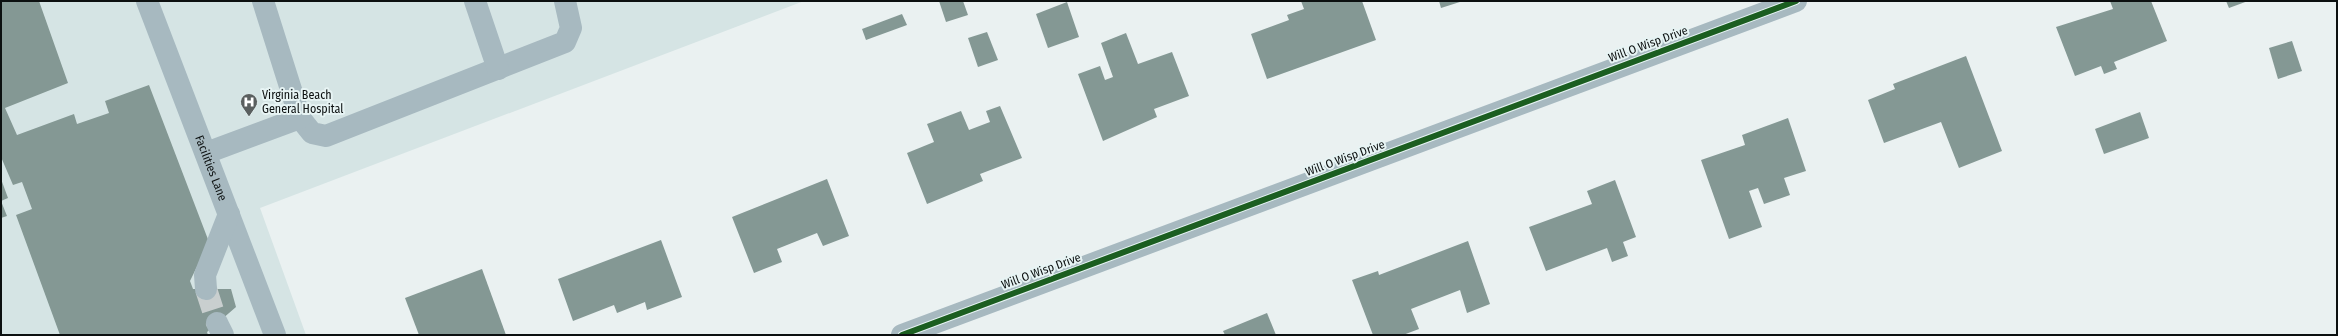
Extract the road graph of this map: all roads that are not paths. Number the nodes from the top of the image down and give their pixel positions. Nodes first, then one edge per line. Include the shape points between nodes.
1 (147, 1) edge
2 (263, 1) edge
3 (475, 1) edge
4 (565, 1) edge
5 (1796, 1) edge
6 (498, 69) junction
7 (300, 118) junction
8 (206, 153) junction
9 (229, 214) junction
10 (206, 289) tunnel mouth
11 (275, 335) edge
12 (902, 335) edge

1 - 8 street, Facilities Lane
2 - 7 street
3 - 6 street
4 - 6 street via 571,28 565,42
5 - 12 street, Will O Wisp Drive
6 - 7 street via 326,136 312,133
7 - 8 street
8 - 9 street, Facilities Lane
9 - 10 street via 205,275
9 - 11 street, Facilities Lane

